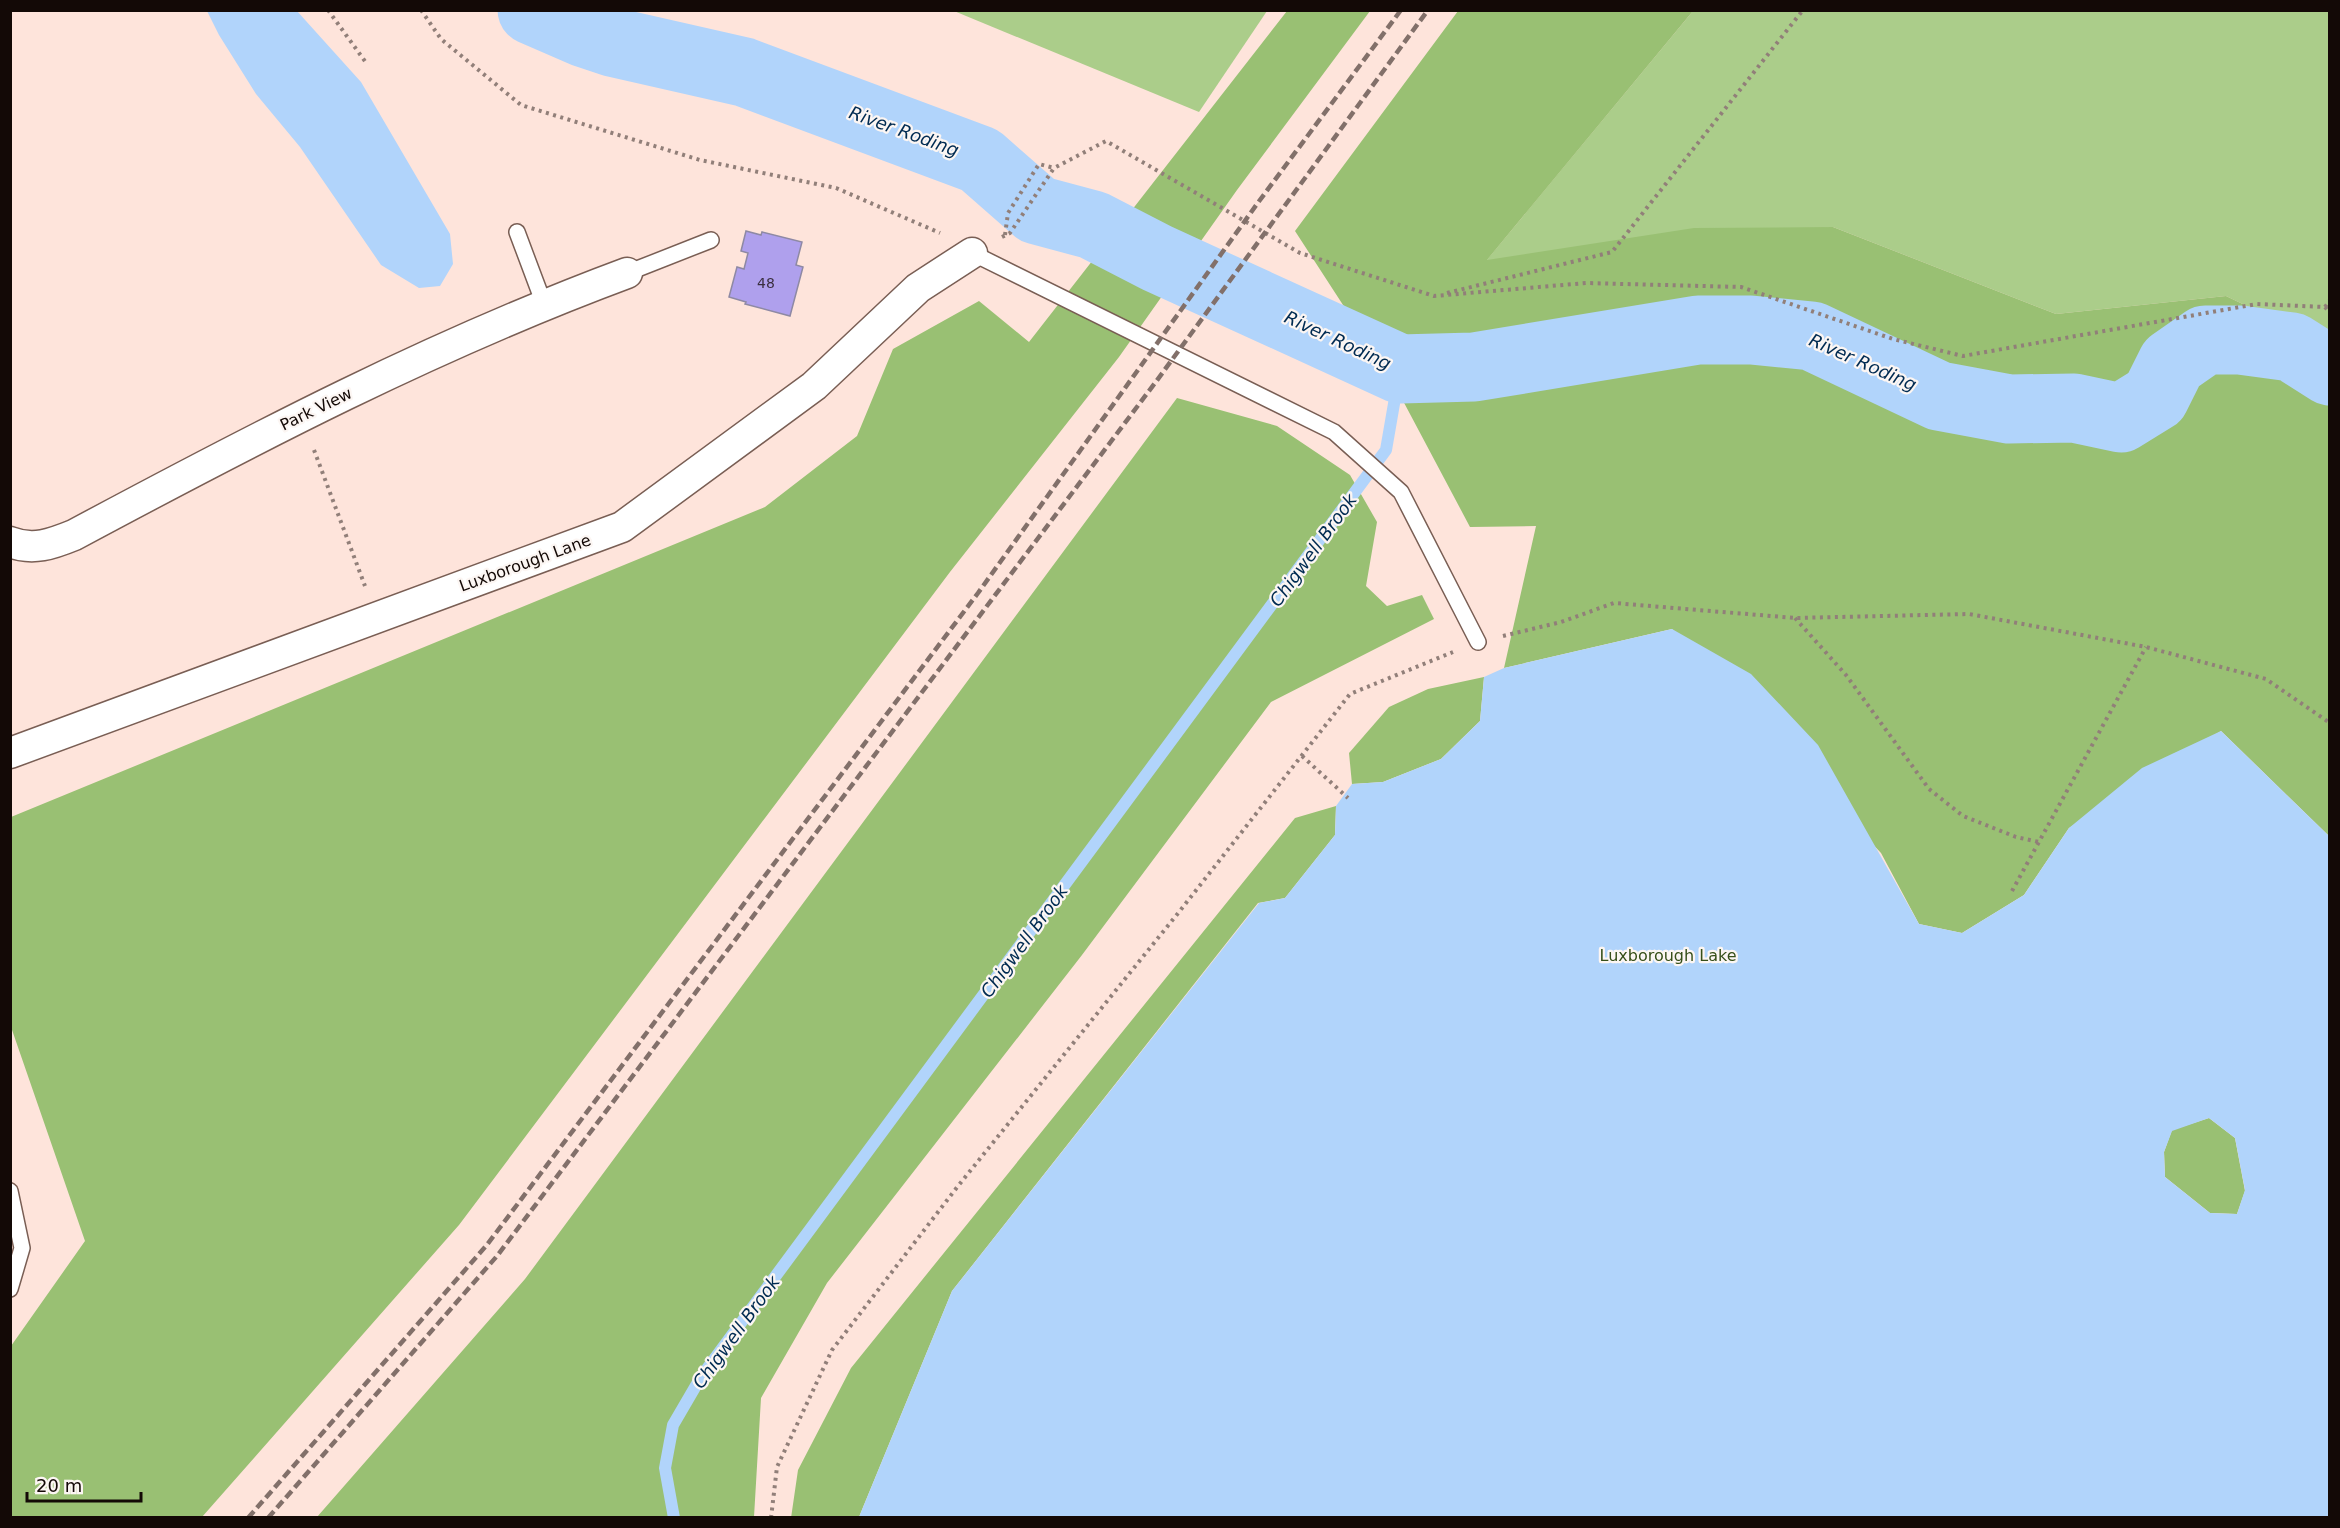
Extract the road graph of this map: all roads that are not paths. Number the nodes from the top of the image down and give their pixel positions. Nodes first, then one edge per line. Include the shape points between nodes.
1 (517, 232) dead end
2 (711, 240) dead end
3 (972, 253) joint
4 (627, 273) joint
5 (544, 304) junction
6 (10, 542) edge
7 (1478, 642) road end
8 (10, 753) edge
9 (10, 1191) edge
10 (10, 1289) edge

1 - 5 lane
2 - 4 lane
3 - 7 lane via 1334,432 1401,492
3 - 8 street, Luxborough Lane via 918,288 814,386 622,527
4 - 5 street, Park View
5 - 6 street, Park View via 414,361 240,446 74,536 45,546
9 - 10 lane via 22,1248

